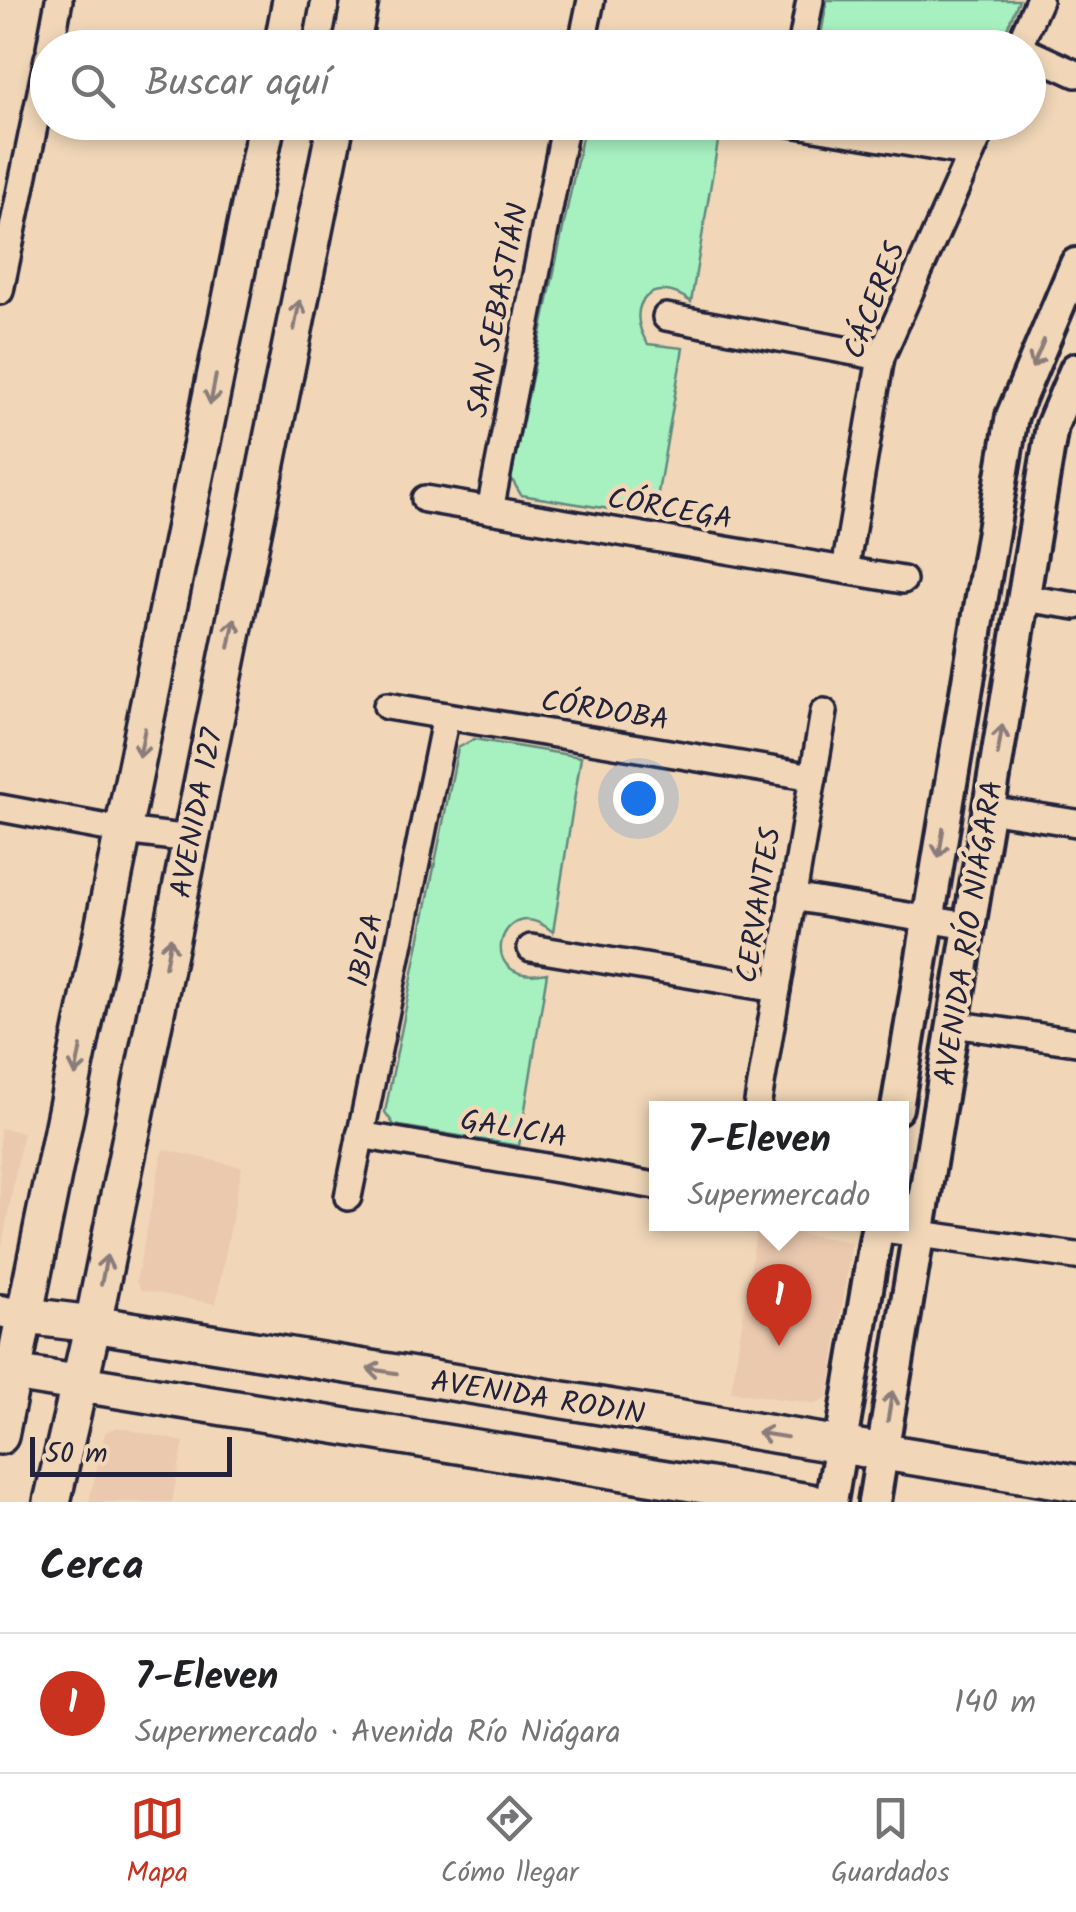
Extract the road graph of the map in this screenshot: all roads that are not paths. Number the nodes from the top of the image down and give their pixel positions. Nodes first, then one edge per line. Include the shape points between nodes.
1 (291, 0) edge
2 (360, 0) edge
3 (590, 0) edge
4 (810, 0) edge
5 (1039, 0) edge
6 (57, 1) edge
7 (53, 30) edge
8 (285, 30) edge
9 (354, 30) edge
10 (584, 30) edge
11 (804, 30) edge
12 (1026, 30) edge
13 (1046, 60) edge
14 (1076, 74) edge
15 (30, 127) edge
16 (262, 140) edge
17 (332, 140) edge
18 (562, 140) edge
19 (891, 140) edge
20 (977, 140) edge
21 (971, 153) junction
22 (8, 212) edge
23 (1076, 264) edge
24 (0, 291) edge
25 (666, 317) dead end
26 (881, 357) junction
27 (1073, 383) edge
28 (425, 499) dead end
29 (490, 510) junction
30 (844, 570) junction
31 (903, 580) dead end
32 (1023, 598) junction
33 (1076, 606) edge
34 (387, 706) dead end
35 (824, 712) dead end
36 (446, 716) junction
37 (813, 777) junction
38 (0, 808) edge
39 (988, 809) junction
40 (1076, 822) edge
41 (124, 831) junction
42 (191, 839) junction
43 (792, 897) junction
44 (928, 919) junction
45 (969, 926) junction
46 (531, 948) dead end
47 (778, 990) junction
48 (953, 1024) junction
49 (1076, 1042) edge
50 (759, 1101) edge
51 (898, 1101) edge
52 (360, 1135) junction
53 (649, 1185) edge
54 (348, 1196) dead end
55 (876, 1231) edge
56 (903, 1231) edge
57 (918, 1234) junction
58 (1076, 1256) edge
59 (13, 1314) edge
60 (94, 1324) junction
61 (7, 1372) edge
62 (79, 1384) junction
63 (0, 1436) edge
64 (840, 1446) junction
65 (882, 1453) junction
66 (1076, 1483) edge
67 (52, 1502) edge
68 (809, 1502) edge
69 (831, 1502) edge
70 (874, 1502) edge

1 - 8 main road
2 - 9 main road
3 - 10 street
4 - 11 street
5 - 12 street
6 - 7 street
13 - 14 street
15 - 22 street
16 -> 41 main road
42 -> 17 main road, AVENIDA 127
18 - 29 street, SAN SEBASTIÁN
19 - 21 street
20 - 21 street, CÁCERES
21 - 26 street, CÁCERES
22 - 24 street
23 -> 44 street, AVENIDA RÍO NIÁGARA via 1012,416
25 - 26 street
26 - 30 street, CÁCERES
27 - 32 street, AVENIDA RÍO NIÁGARA via 1052,426
28 - 29 street, CÓRCEGA
29 - 30 street, CÓRCEGA
30 - 31 street, CÓRCEGA
32 - 33 street
39 -> 32 street, AVENIDA RÍO NIÁGARA
34 - 36 street, CÓRDOBA
35 - 37 street, CERVANTES
36 - 37 street, CÓRDOBA
36 - 52 street, IBIZA
37 - 43 street, CERVANTES
38 - 41 street
39 - 40 street
39 - 45 street, AVENIDA RÍO NIÁGARA
41 - 42 street
41 -> 59 main road
60 -> 42 main road, AVENIDA 127
43 - 44 street
43 - 47 street, CERVANTES
44 - 45 street
44 - 51 street, AVENIDA RÍO NIÁGARA
45 - 48 street, AVENIDA RÍO NIÁGARA
46 - 47 street
47 - 50 street, CERVANTES
48 - 49 street
48 - 57 street, AVENIDA RÍO NIÁGARA
52 - 53 street, GALICIA
52 - 54 street, IBIZA
55 - 64 street
56 - 57 street
57 - 58 street
65 -> 57 street, AVENIDA RÍO NIÁGARA
59 - 60 main road, AVENIDA RODIN
59 - 61 main road
60 - 62 main road, AVENIDA 127
64 -> 60 main road, AVENIDA RODIN
61 - 62 main road, AVENIDA RODIN
61 - 63 main road
62 - 67 main road, AVENIDA 127
62 - 68 main road, AVENIDA RODIN
64 - 65 main road, AVENIDA RODIN
64 - 69 street
65 - 66 main road, AVENIDA RODIN
65 - 70 street, AVENIDA RÍO NIÁGARA

